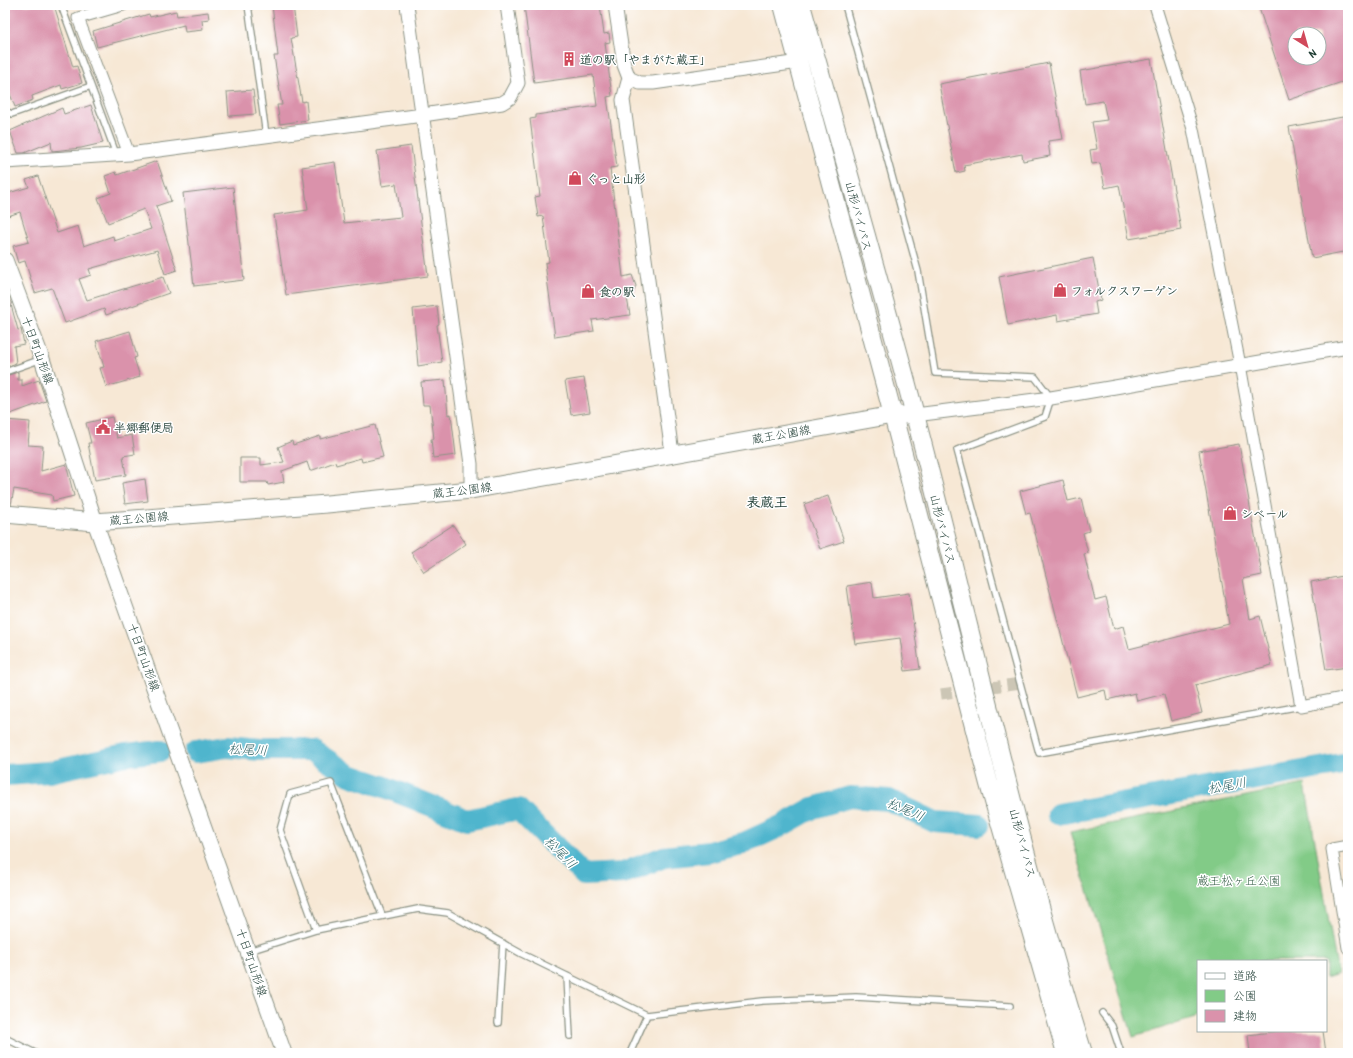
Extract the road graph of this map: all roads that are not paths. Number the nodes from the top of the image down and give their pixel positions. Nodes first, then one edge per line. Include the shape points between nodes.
1 (61, 5) edge
2 (248, 5) edge
3 (407, 5) edge
4 (507, 5) edge
5 (615, 5) edge
6 (783, 5) edge
7 (801, 5) edge
8 (844, 5) edge
9 (1155, 5) edge
10 (117, 6) edge
11 (799, 62) junction
12 (629, 78) junction
13 (91, 86) junction
14 (5, 111) edge
15 (423, 115) junction
16 (266, 136) junction
17 (123, 154) junction
18 (5, 162) edge
19 (5, 260) edge
20 (1348, 346) edge
21 (42, 359) junction
22 (1240, 365) junction
23 (5, 372) edge
24 (1051, 398) junction
25 (894, 415) junction
26 (915, 415) junction
27 (672, 454) junction
28 (471, 490) junction
29 (5, 514) edge
30 (96, 522) junction
31 (1348, 696) edge
32 (1302, 706) junction
33 (1348, 846) edge
34 (382, 915) junction
35 (316, 930) junction
36 (503, 943) junction
37 (1348, 948) edge
38 (248, 951) junction
39 (567, 976) junction
40 (1010, 1006) dead end
41 (1102, 1013) dead end
42 (647, 1015) junction
43 (498, 1023) dead end
44 (570, 1036) dead end
45 (5, 1038) edge
46 (35, 1053) edge
47 (284, 1053) edge
48 (630, 1053) edge
49 (1066, 1053) edge
50 (1083, 1053) edge
51 (1121, 1053) edge

1 - 13 lane
2 - 16 lane
3 - 15 street
4 - 15 street via 518,83 510,98 502,103
5 - 12 street via 624,65
6 - 11 highway, 山形バイパス
7 - 26 highway, 山形バイパス
8 - 24 lane via 918,271 935,373 1035,377
9 - 22 street via 1194,129
10 - 17 street via 78,18
11 - 12 street via 653,83 640,83
11 - 25 highway, 山形バイパス
12 - 27 street via 623,100
13 - 14 lane via 12,114
13 - 17 lane
15 - 16 street
15 - 28 street via 471,464
16 - 17 street
17 - 18 street
19 - 21 main road, 十日町山形線
20 - 22 street
21 - 23 lane
21 - 30 main road, 十日町山形線
22 - 24 street
22 - 32 street
24 - 26 street
24 - 32 lane via 1045,417 957,450 1039,753
25 - 26 main road, 蔵王公園線
25 - 27 main road, 蔵王公園線
25 - 49 highway, 山形バイパス via 989,784
26 - 50 highway, 山形バイパス via 1011,800 1053,956
27 - 28 main road, 蔵王公園線
28 - 30 main road, 蔵王公園線
29 - 30 main road, 蔵王公園線
30 - 38 main road, 十日町山形線
31 - 32 street
33 - 37 street via 1332,849
34 - 35 lane
34 - 35 lane via 331,783 290,794 280,830
34 - 36 lane via 418,909 448,912
35 - 38 lane
36 - 39 lane
36 - 43 lane
38 - 47 main road, 十日町山形線
39 - 42 lane
39 - 44 lane
40 - 42 lane via 856,996 762,1001
41 - 51 lane via 1112,1026
42 - 48 lane
45 - 46 lane

